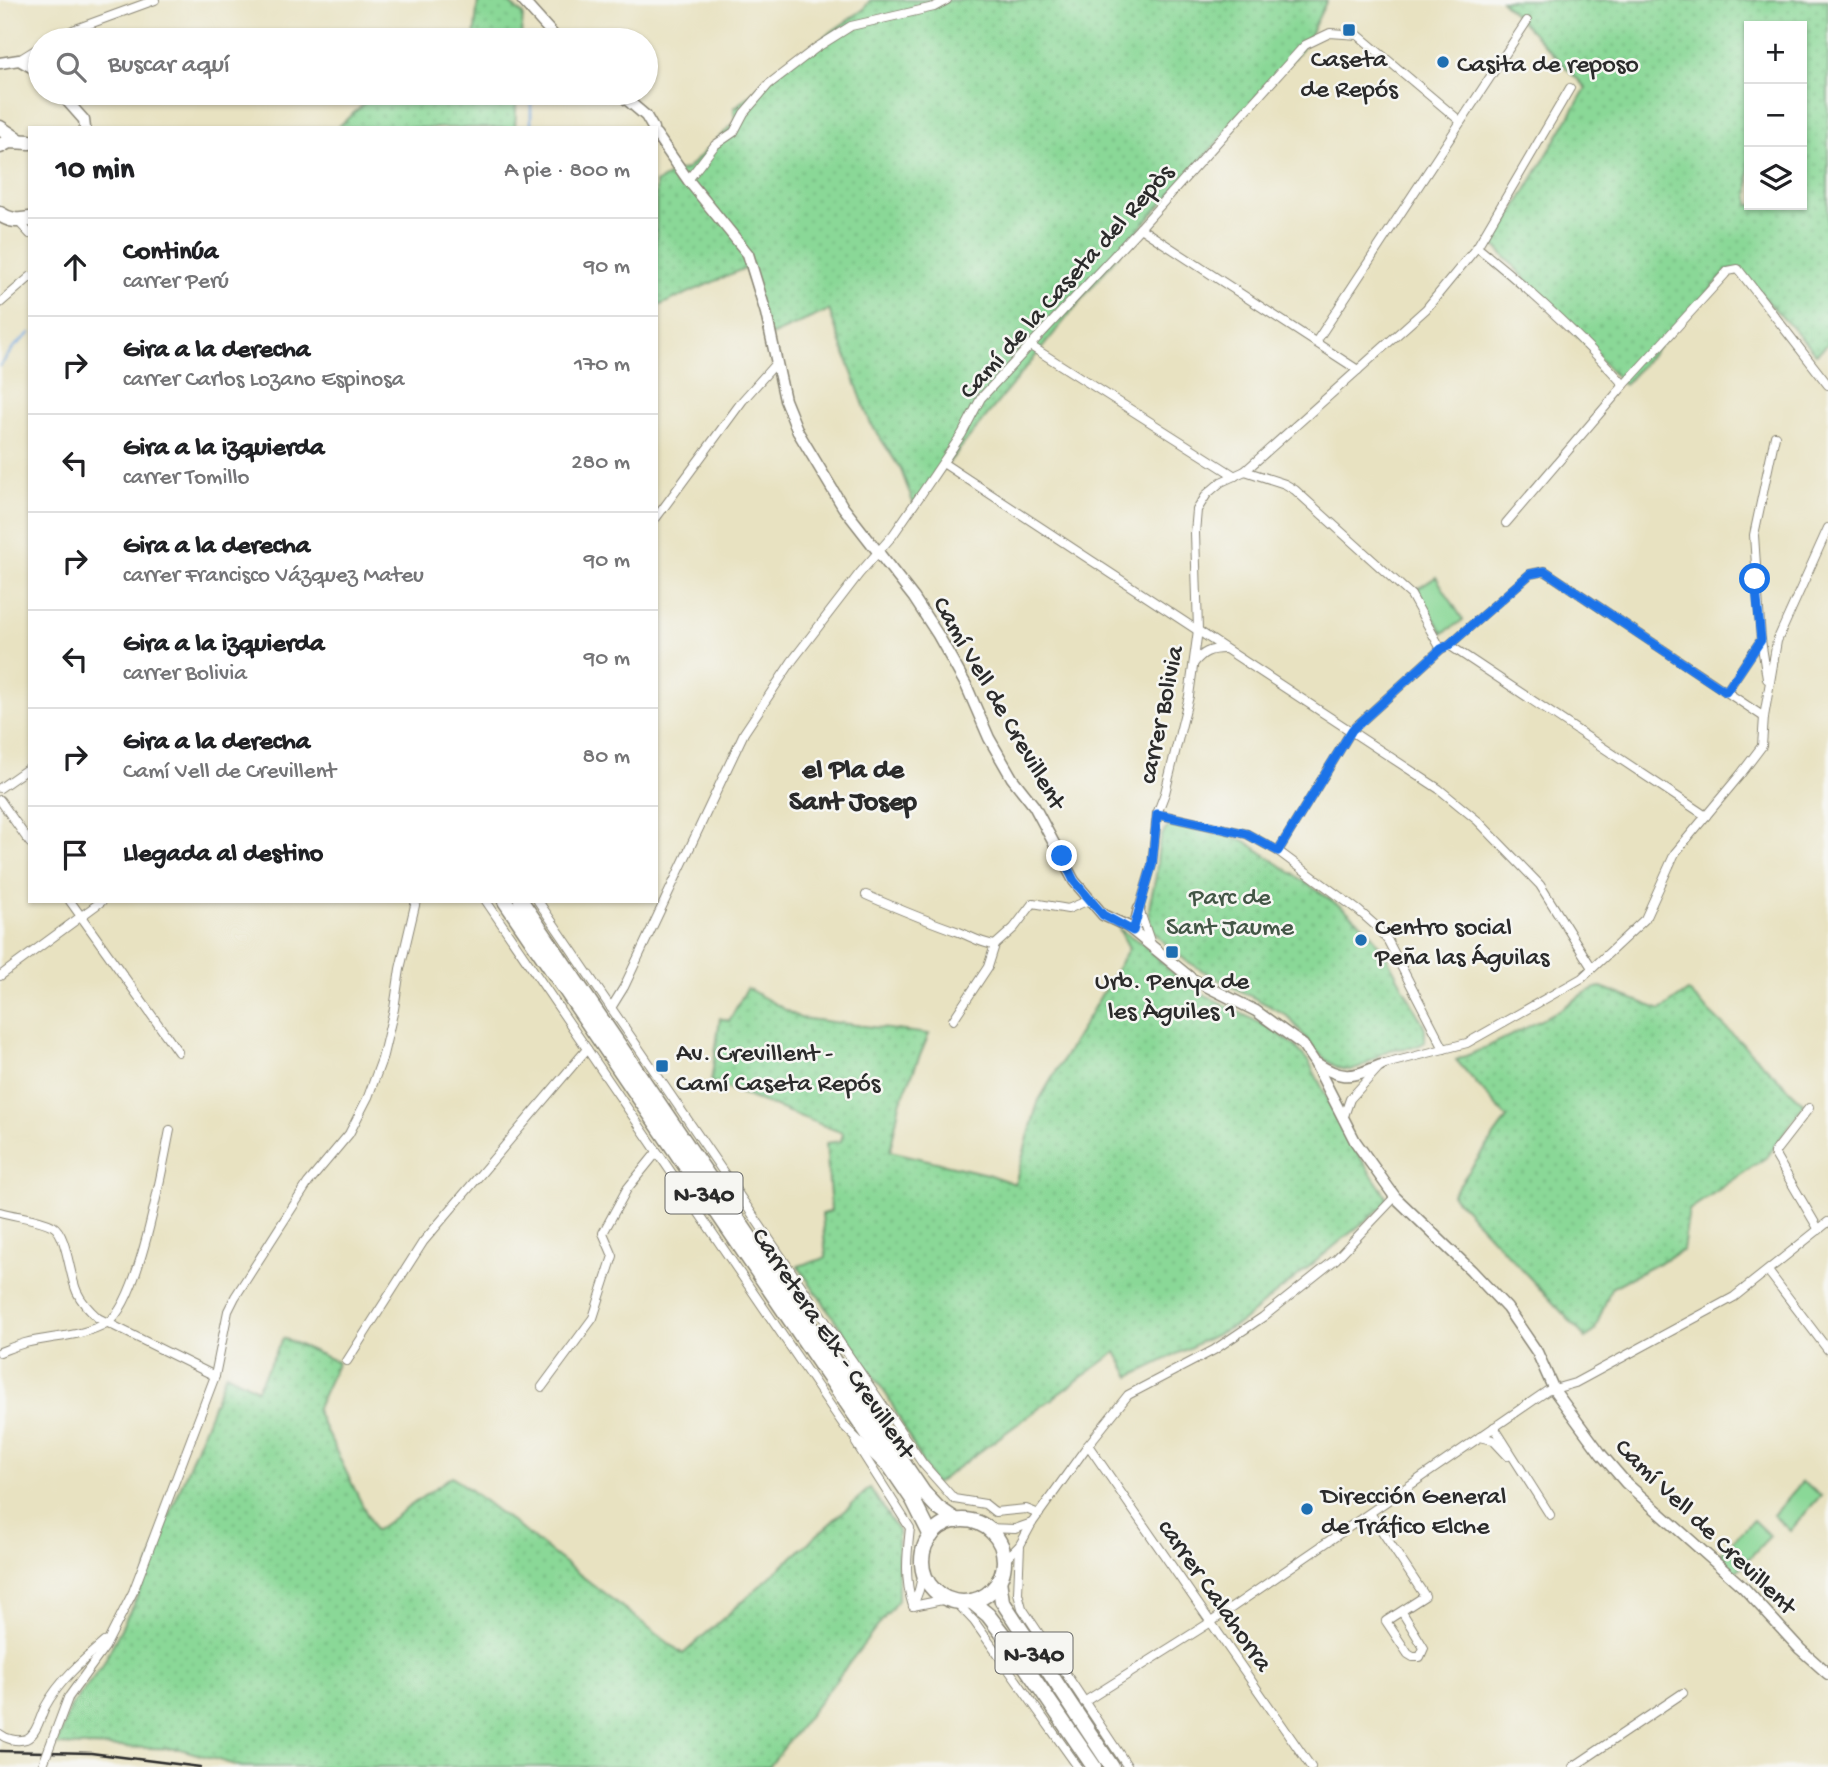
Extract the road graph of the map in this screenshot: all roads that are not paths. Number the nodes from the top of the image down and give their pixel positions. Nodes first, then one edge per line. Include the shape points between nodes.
1 (155, 0) edge
2 (522, 0) edge
3 (947, 0) edge
4 (1527, 22) dead end
5 (78, 28) edge
6 (547, 28) edge
7 (28, 54) edge
8 (19, 60) junction
9 (0, 63) edge
10 (28, 65) edge
11 (1570, 88) dead end
12 (71, 105) edge
13 (633, 105) edge
14 (1461, 121) junction
15 (85, 126) edge
16 (652, 126) edge
17 (0, 128) edge
18 (658, 137) edge
19 (24, 141) edge
20 (0, 146) edge
21 (688, 180) junction
22 (1140, 228) junction
23 (1478, 247) junction
24 (28, 279) edge
25 (0, 303) edge
26 (1316, 342) junction
27 (1029, 345) junction
28 (776, 363) junction
29 (1358, 370) junction
30 (1624, 385) junction
31 (1828, 385) edge
32 (1775, 436) dead end
33 (943, 463) junction
34 (1245, 471) junction
35 (1235, 476) junction
36 (658, 515) edge
37 (1507, 523) dead end
38 (1828, 528) edge
39 (878, 552) junction
40 (1198, 630) junction
41 (1761, 640) junction
42 (1445, 647) junction
43 (1224, 649) junction
44 (1193, 664) junction
45 (1726, 692) junction
46 (1767, 695) junction
47 (1763, 717) junction
48 (1352, 730) junction
49 (28, 767) edge
50 (0, 788) edge
51 (0, 800) edge
52 (1157, 814) junction
53 (1706, 816) junction
54 (28, 840) edge
55 (1278, 851) junction
56 (866, 895) dead end
57 (1089, 900) junction
58 (71, 903) edge
59 (99, 903) edge
60 (416, 903) edge
61 (487, 903) edge
62 (506, 903) edge
63 (522, 903) edge
64 (539, 903) edge
65 (1139, 909) junction
66 (81, 916) junction
67 (1133, 931) junction
68 (1152, 944) junction
69 (995, 945) junction
70 (1592, 968) junction
71 (0, 976) edge
72 (611, 1008) junction
73 (953, 1020) dead end
74 (587, 1049) junction
75 (1444, 1049) junction
76 (178, 1052) dead end
77 (1315, 1063) junction
78 (1381, 1065) junction
79 (1342, 1076) junction
80 (1355, 1092) junction
81 (1330, 1093) junction
82 (1809, 1108) dead end
83 (1343, 1119) junction
84 (170, 1130) dead end
85 (657, 1152) junction
86 (1395, 1197) junction
87 (0, 1212) edge
88 (1828, 1222) edge
89 (1819, 1230) junction
90 (1768, 1271) junction
91 (108, 1322) junction
92 (841, 1346) junction
93 (1828, 1350) edge
94 (0, 1352) edge
95 (347, 1361) dead end
96 (215, 1376) junction
97 (542, 1387) dead end
98 (1554, 1390) junction
99 (877, 1426) junction
100 (845, 1427) junction
101 (1494, 1427) junction
102 (1480, 1437) junction
103 (1088, 1445) junction
104 (1513, 1459) junction
105 (903, 1485) junction
106 (1370, 1513) junction
107 (1039, 1514) junction
108 (1550, 1515) dead end
109 (957, 1521) junction
110 (1032, 1523) junction
111 (986, 1528) junction
112 (931, 1536) junction
113 (1020, 1545) junction
114 (1003, 1562) junction
115 (923, 1572) junction
116 (999, 1580) junction
117 (958, 1601) junction
118 (913, 1605) junction
119 (1402, 1612) junction
120 (1210, 1622) junction
121 (111, 1635) junction
122 (1828, 1674) edge
123 (1683, 1693) dead end
124 (1084, 1702) junction
125 (1080, 1721) junction
126 (0, 1734) edge
127 (42, 1767) edge
128 (1078, 1767) edge
129 (1094, 1767) edge
130 (1112, 1767) edge
131 (1127, 1767) edge
132 (1311, 1767) edge
133 (1573, 1767) edge

1 - 5 street
2 - 6 street
3 - 21 street via 851,26 816,48 769,84 734,132 715,145
4 - 14 street
7 - 8 street
8 - 9 street
8 - 10 street
11 - 23 street, carrer Bolivia
12 - 15 street
13 - 16 street
14 - 22 street, Camí de la Caseta del Repòs via 1358,35 1329,33 1305,45
14 - 26 street
17 - 19 highway
18 - 21 street, Camí Vell de Crevillent
19 - 20 highway
21 - 28 street, Camí Vell de Crevillent via 748,254
22 - 26 street
22 - 27 street, Camí de la Caseta del Repòs
23 - 29 street, carrer Bolivia via 1426,309
23 - 30 street via 1548,306
24 - 25 street
26 - 29 street
27 - 33 street, Camí de la Caseta del Repòs via 981,398
27 - 35 street
28 - 36 street
28 - 39 street, Camí Vell de Crevillent via 798,432 843,507
29 - 34 street, carrer Bolivia
30 - 31 street via 1728,271 1738,269
30 - 37 street
32 - 41 street via 1754,535
33 - 39 street, Camí de la Caseta del Repòs
33 - 40 street
34 - 35 street, carrer Bolivia
34 - 42 street via 1295,490 1410,595
35 - 40 street, carrer Bolivia via 1207,494 1197,510
38 - 46 street via 1777,641
39 - 57 street, Camí Vell de Crevillent via 939,635 1012,778 1034,806
39 - 72 street, Camí de la Caseta del Repòs via 792,661 744,733
40 - 43 street
40 - 44 street, carrer Bolivia
41 - 45 street
41 - 46 street
42 - 45 street via 1530,574 1545,571
42 - 48 street
42 - 53 street
43 - 44 street via 1212,649
43 - 48 street
44 - 52 street, carrer Bolivia via 1189,696
45 - 47 street
46 - 47 street
47 - 53 street via 1762,746
48 - 55 street
48 - 70 street via 1439,789 1516,858 1540,885
49 - 50 street
51 - 54 street
52 - 55 street via 1247,834
52 - 65 street, carrer Bolivia via 1152,865
53 - 70 street via 1675,853 1645,919
55 - 75 street via 1376,926 1398,958
56 - 69 street
57 - 67 street, Camí Vell de Crevillent via 1103,915
57 - 69 street via 1068,909 1033,903
58 - 66 street
59 - 66 street
60 - 96 street via 382,1059 368,1097 349,1135 308,1183 235,1297
61 - 74 street
62 - 105 highway, Carretera Elx - Crevillent / N-340
63 - 99 highway, Carretera Elx - Crevillent / N-340
64 - 72 street
65 - 67 street
65 - 68 street
66 - 71 street
66 - 76 street
67 - 68 street, Camí Vell de Crevillent
68 - 77 street, Camí Vell de Crevillent via 1192,979 1256,1011 1303,1045
69 - 73 street via 988,967
70 - 75 street via 1467,1043
72 - 92 street
74 - 85 street
74 - 95 street via 423,1242
75 - 78 street
77 - 79 street
77 - 81 street, Camí Vell de Crevillent
78 - 79 street
78 - 80 street
79 - 81 street
80 - 81 street via 1344,1097
80 - 83 street
81 - 83 street, Camí Vell de Crevillent
82 - 89 street via 1774,1153
83 - 86 street, Camí Vell de Crevillent
84 - 91 street via 143,1249 125,1302
85 - 97 street via 626,1189 603,1234 613,1256 593,1318
85 - 100 street
86 - 98 street, Camí Vell de Crevillent via 1507,1308 1537,1352
86 - 103 street via 1336,1259 1263,1317 1214,1350 1128,1395
87 - 91 street via 56,1228 64,1237 78,1295 98,1318
88 - 89 street
89 - 90 street
90 - 93 street
90 - 98 street via 1701,1317
91 - 94 street
91 - 96 street
92 - 99 street
92 - 107 street via 923,1464 954,1499 985,1504 995,1512 1027,1509
96 - 121 street via 133,1592
98 - 101 street
98 - 122 street, Camí Vell de Crevillent via 1626,1483 1744,1588
99 - 109 highway, Carretera Elx - Crevillent / N-340 via 923,1492
100 - 105 street
100 - 118 street via 910,1528 907,1575
101 - 102 street
101 - 104 street
102 - 104 street via 1493,1440
102 - 106 street
103 - 107 street
103 - 120 street, carrer Calahorra
104 - 108 street
105 - 112 highway, Carretera Elx - Crevillent / N-340
106 - 119 street via 1425,1596
106 - 120 street
107 - 110 street
109 - 111 highway, N-340
109 - 112 highway
110 - 111 street via 1015,1529
110 - 113 street
111 - 114 highway via 997,1540
112 - 115 highway via 922,1556
113 - 114 street
113 - 124 street via 1018,1593 1022,1608
114 - 116 highway
115 - 117 highway, N-340 via 932,1588
115 - 118 street
116 - 117 highway, N-340 via 989,1592
116 - 125 highway, N-340 via 1002,1601
117 - 118 street
117 - 128 street
117 - 129 highway, N-340 via 988,1615
119 - 119 street via 1424,1648 1420,1657 1408,1654 1386,1621
120 - 124 street
120 - 132 street, carrer Calahorra
121 - 126 street via 76,1666 46,1704 33,1734 15,1740
121 - 127 street, bridge via 68,1698
123 - 133 street
124 - 131 street
125 - 130 highway, N-340
125 - 131 highway

